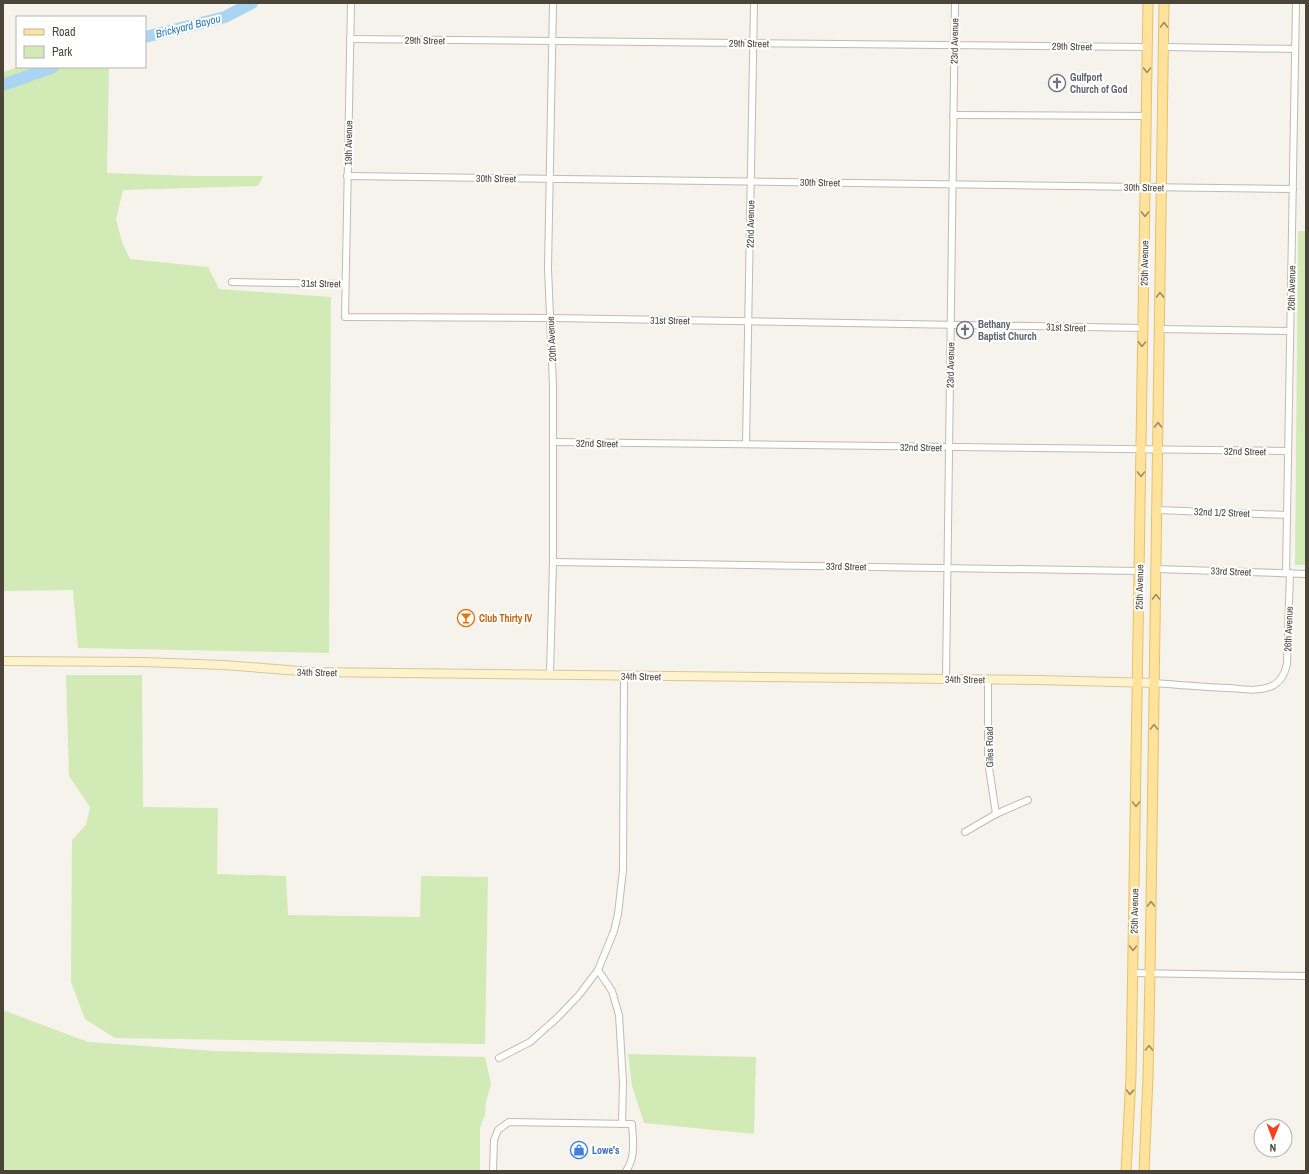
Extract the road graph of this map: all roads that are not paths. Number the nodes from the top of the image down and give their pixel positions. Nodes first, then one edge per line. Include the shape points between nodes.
1 (351, 3) edge
2 (553, 3) edge
3 (754, 3) edge
4 (955, 3) edge
5 (1148, 3) edge
6 (1164, 3) edge
7 (1296, 3) edge
8 (350, 39) junction
9 (553, 41) junction
10 (753, 43) junction
11 (954, 45) junction
12 (1147, 47) junction
13 (1164, 47) junction
14 (1295, 49) junction
15 (954, 115) junction
16 (1146, 116) junction
17 (348, 176) junction
18 (550, 179) junction
19 (751, 182) junction
20 (953, 184) junction
21 (1145, 187) junction
22 (1162, 187) junction
23 (1293, 189) junction
24 (232, 282) dead end
25 (345, 284) junction
26 (550, 318) junction
27 (749, 322) junction
28 (951, 325) junction
29 (1142, 328) junction
30 (1160, 329) junction
31 (1290, 331) junction
32 (553, 442) junction
33 (746, 444) junction
34 (949, 447) junction
35 (1141, 449) junction
36 (1158, 450) junction
37 (1288, 451) junction
38 (1157, 510) junction
39 (1287, 514) junction
40 (553, 562) junction
41 (948, 568) junction
42 (1156, 569) junction
43 (1139, 571) junction
44 (1288, 573) junction
45 (1306, 574) edge
46 (3, 661) edge
47 (550, 674) junction
48 (624, 676) junction
49 (946, 679) junction
50 (988, 679) junction
51 (1278, 682) joint
52 (1138, 683) junction
53 (1155, 683) junction
54 (1028, 800) dead end
55 (996, 814) junction
56 (965, 832) dead end
57 (598, 970) junction
58 (1133, 973) junction
59 (1150, 974) junction
60 (1306, 976) edge
61 (499, 1058) dead end
62 (1131, 1077) junction
63 (1148, 1077) junction
64 (622, 1124) junction
65 (493, 1171) edge
66 (626, 1171) edge
67 (1126, 1171) edge
68 (1144, 1171) edge

1 - 8 street, 19th Avenue
2 - 9 street, 20th Avenue
3 - 10 street, 22nd Avenue
4 - 11 street, 23rd Avenue
5 - 12 main road, 25th Avenue
13 -> 6 main road, 25th Avenue
7 - 14 street, 26th Avenue
8 - 9 street, 29th Street
8 - 17 street, 19th Avenue
9 - 10 street, 29th Street
9 - 18 street, 20th Avenue
10 - 11 street, 29th Street
10 - 19 street, 22nd Avenue
11 - 12 street, 29th Street
11 - 15 street, 23rd Avenue
12 -> 16 main road, 25th Avenue
13 - 14 street
13 - 22 main road, 25th Avenue
14 - 23 street, 26th Avenue
15 - 16 street
15 - 20 street, 23rd Avenue
16 - 21 main road, 25th Avenue
17 - 18 street, 30th Street
17 - 25 street, 19th Avenue
18 - 19 street, 30th Street
18 - 26 street, 20th Avenue
19 - 20 street, 30th Street
19 - 27 street, 22nd Avenue
20 - 21 street, 30th Street
20 - 28 street, 23rd Avenue
21 - 22 street, 30th Street
21 -> 29 main road, 25th Avenue
22 - 23 street, 30th Street
30 -> 22 main road, 25th Avenue
23 - 31 street, 26th Avenue
24 - 25 street, 31st Street
25 - 26 street, 31st Street via 345,318
26 - 27 street, 31st Street
26 - 32 street, 20th Avenue
27 - 28 street, 31st Street
27 - 33 street, 22nd Avenue
28 - 29 street, 31st Street
28 - 34 street, 23rd Avenue
29 -> 35 main road, 25th Avenue
30 - 31 street
36 -> 30 main road, 25th Avenue
31 - 37 street, 26th Avenue
32 - 33 street, 32nd Street
32 - 40 street, 20th Avenue
33 - 34 street, 32nd Street
34 - 35 street, 32nd Street
34 - 41 street, 23rd Avenue
35 - 36 street, 32nd Street
35 -> 43 main road, 25th Avenue
36 - 37 street, 32nd Street
36 - 38 main road, 25th Avenue
37 - 39 street, 26th Avenue
38 - 39 street, 32nd 1/2 Street
38 - 42 main road, 25th Avenue
39 - 44 street, 26th Avenue
40 - 41 street, 33rd Street
40 - 47 street, 20th Avenue
41 - 43 street, 33rd Street
41 - 49 street, 23rd Avenue
42 - 44 street, 33rd Street
53 -> 42 main road, 25th Avenue
43 - 52 main road, 25th Avenue
44 - 45 street, 33rd Street
44 - 51 street, 26th Avenue via 1287,664 1286,671
46 - 47 street, 34th Street via 217,665 312,672
47 - 48 street, 34th Street
48 - 49 street, 34th Street
48 - 57 street via 623,870 614,931
49 - 50 street, 34th Street
50 - 52 street, 34th Street
50 - 55 street, Giles Road via 988,761
51 - 53 street, 34th Street via 1258,690
52 - 53 street, 34th Street
52 -> 58 main road, 25th Avenue
59 -> 53 main road, 25th Avenue
54 - 55 street
55 - 56 street
57 - 61 street via 580,995 557,1018 530,1042
57 - 64 street via 612,991 619,1015 623,1082
58 - 59 street
58 - 62 main road, 25th Avenue
59 - 60 street
63 -> 59 main road, 25th Avenue
62 - 63 main road
62 -> 67 main road, 25th Avenue
63 - 68 main road, 25th Avenue
64 - 65 street via 509,1122 498,1130 494,1140
64 - 66 street via 632,1124 634,1152

